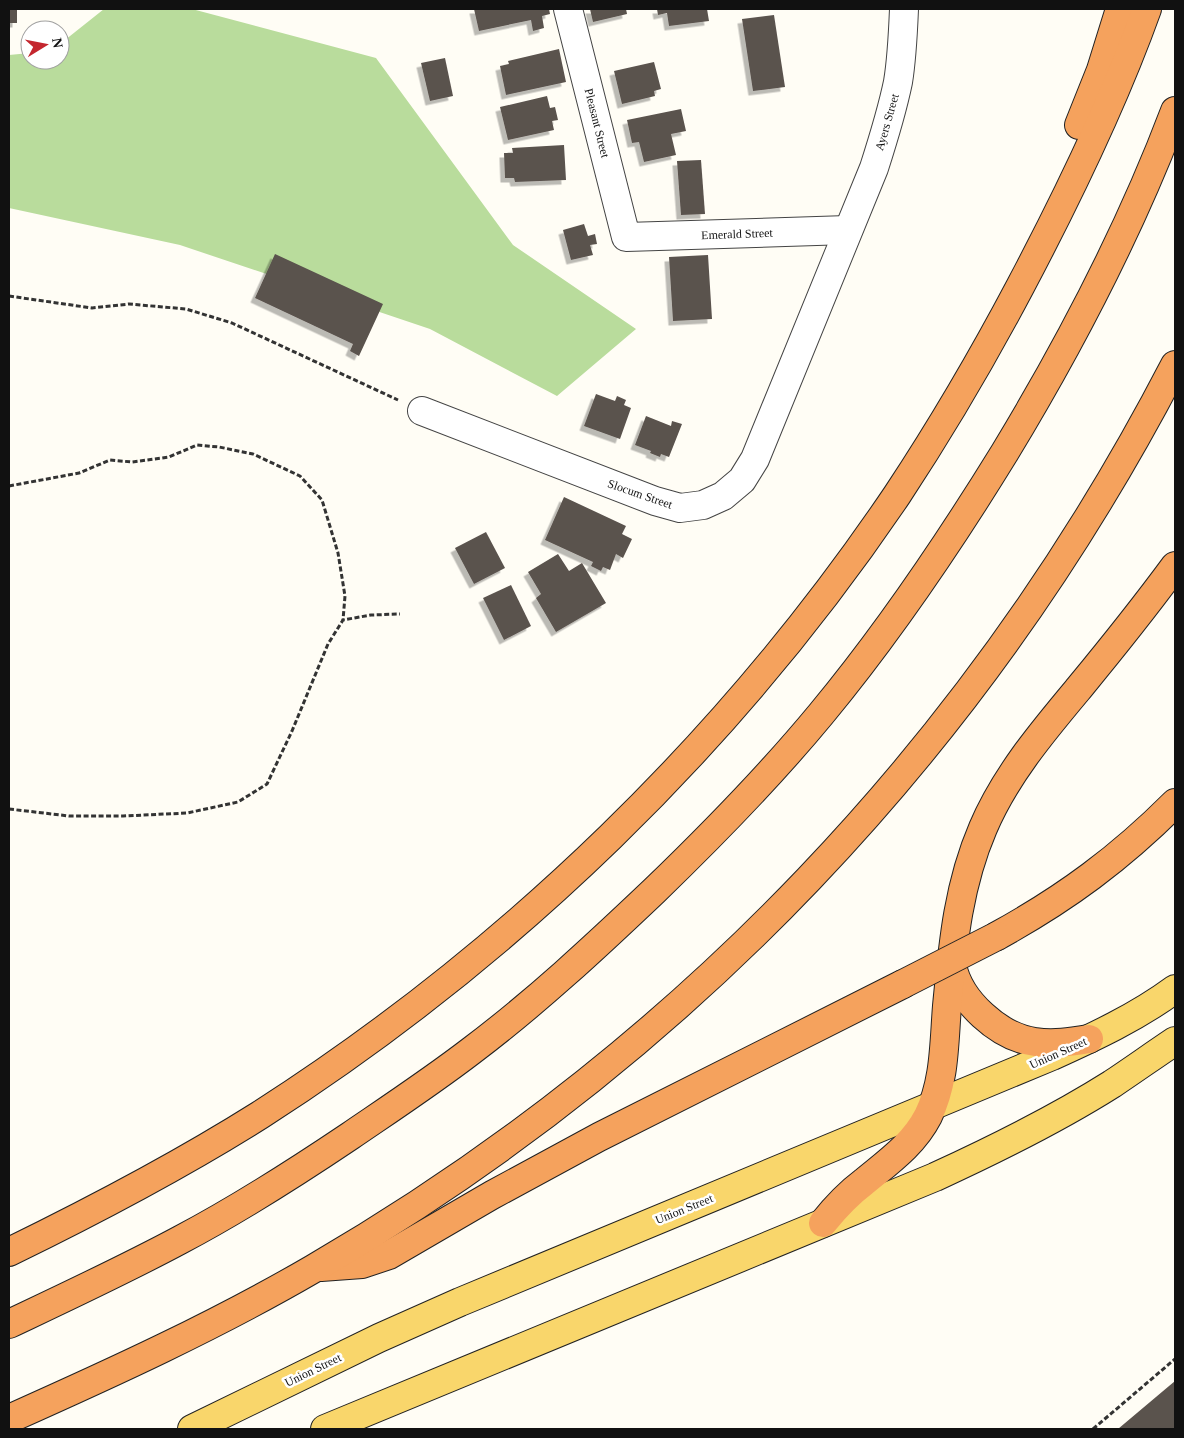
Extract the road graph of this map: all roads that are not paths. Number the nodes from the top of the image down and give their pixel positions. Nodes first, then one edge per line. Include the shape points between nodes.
1 (568, 9) edge
2 (904, 9) edge
3 (1120, 9) edge
4 (1147, 9) edge
5 (1175, 111) edge
6 (848, 230) junction
7 (626, 237) joint
8 (1008, 310) junction
9 (1175, 365) edge
10 (422, 411) road end
11 (1175, 566) edge
12 (1175, 803) edge
13 (952, 954) junction
14 (1175, 989) edge
15 (1088, 1039) junction
16 (1175, 1041) edge
17 (932, 1106) junction
18 (822, 1223) junction
19 (9, 1252) edge
20 (317, 1267) junction
21 (9, 1324) edge
22 (9, 1419) edge
23 (192, 1429) edge
24 (324, 1429) edge

1 - 7 street, Pleasant Street
2 - 6 street, Ayers Street via 898,82 887,127
3 - 8 highway via 1102,70 1024,250
4 - 8 highway via 1126,65 1081,164
5 - 21 highway via 1118,244 1085,310 982,490 912,595 858,668 788,753 728,816 570,970 475,1048 409,1096 219,1219
6 - 7 street, Emerald Street
6 - 10 street, Slocum Street via 755,458 742,480 723,496 703,505 680,508 655,501
8 - 19 highway via 898,494 833,584 717,726 610,838 472,959 299,1089 154,1178
9 - 20 highway via 1105,492 1020,622 928,744 813,876 707,980 583,1085 460,1176
11 - 13 highway via 1050,724 1003,791 984,826 967,873 957,912
12 - 20 highway, bridge via 1097,873 1043,910 997,936 599,1137 389,1256 362,1264
13 - 15 highway via 953,970 960,988 990,1022 1033,1042 1058,1044
13 - 17 highway via 941,1075
14 - 15 main road, Union Street
15 - 17 main road, Union Street
16 - 18 main road via 1112,1084 1008,1142 935,1177
17 - 18 highway via 916,1134 902,1150 851,1192
17 - 23 main road, Union Street via 460,1302
18 - 24 main road
20 - 22 highway via 187,1337

